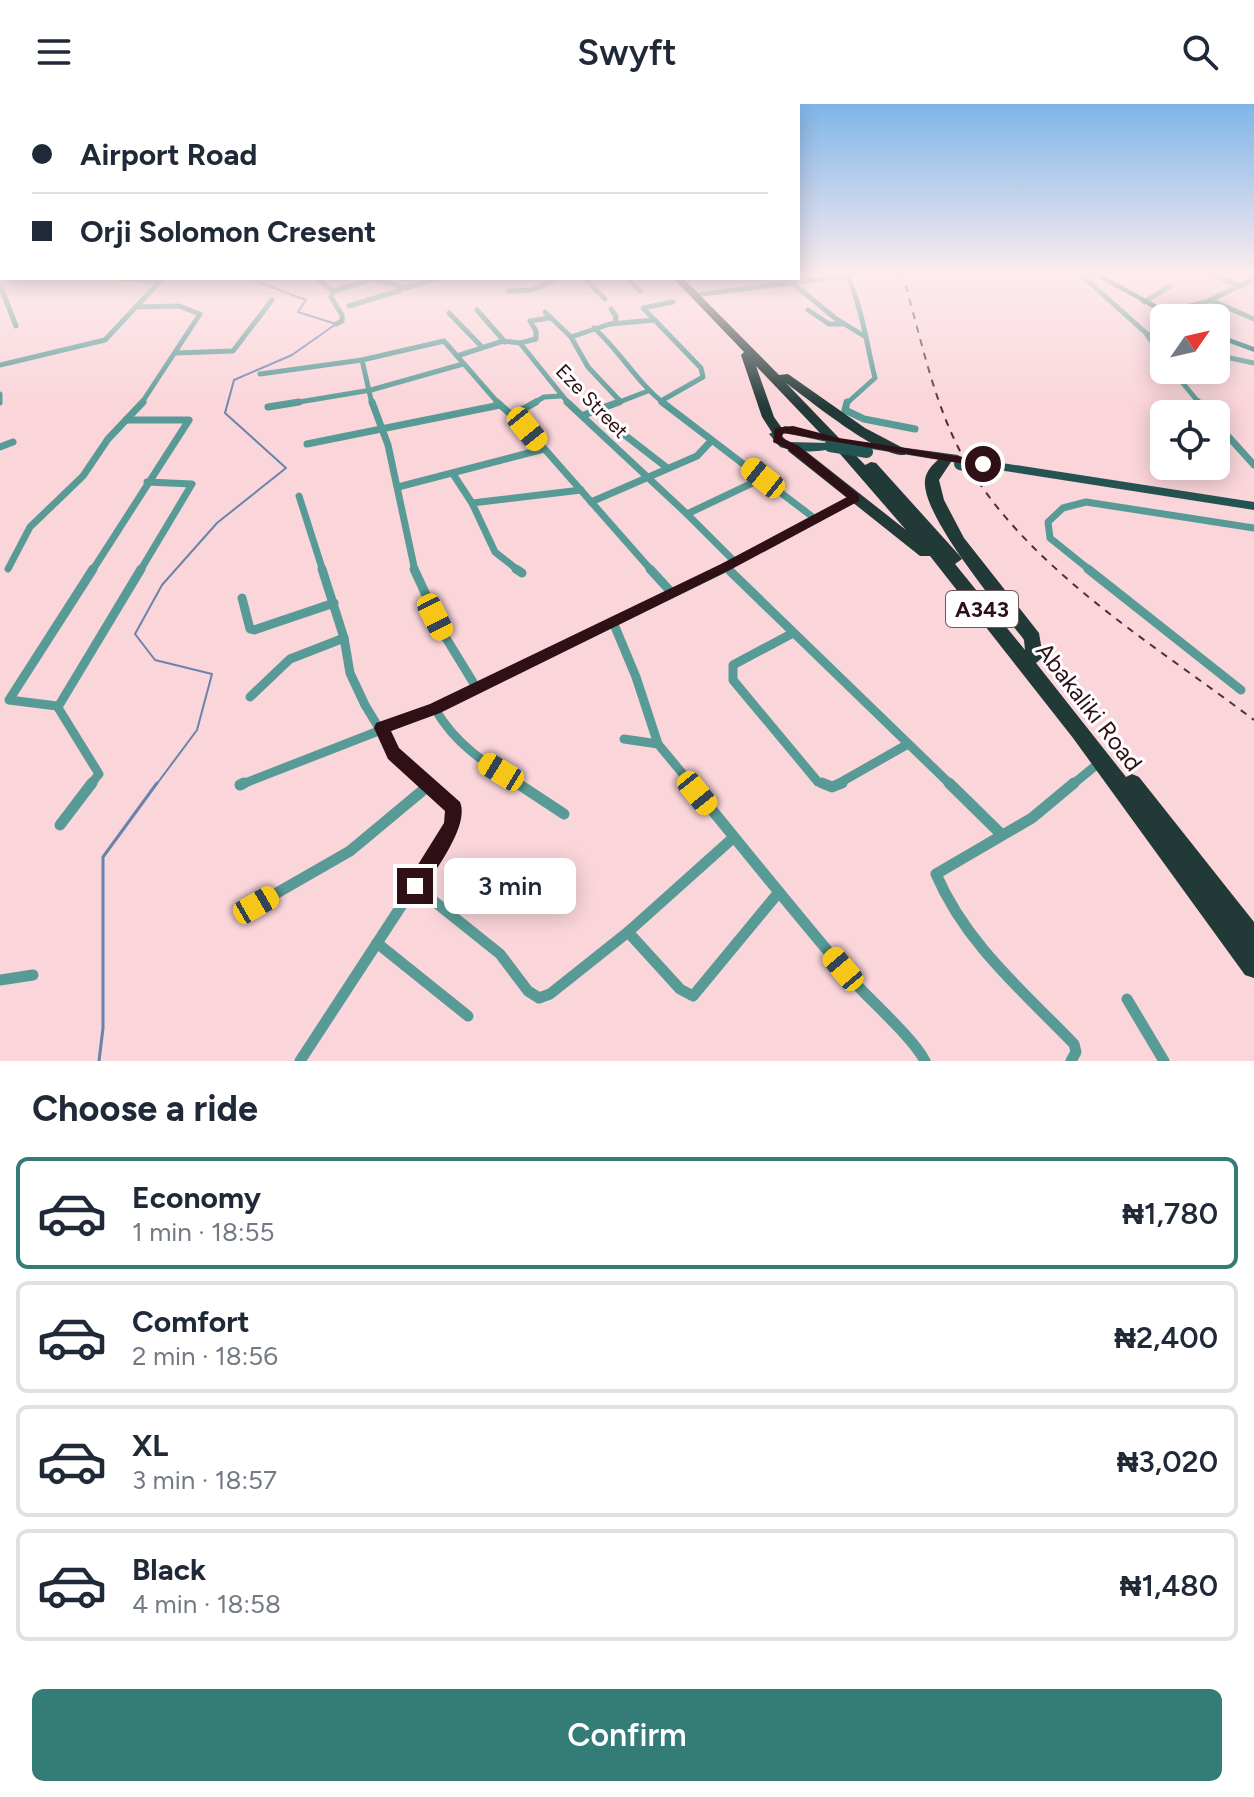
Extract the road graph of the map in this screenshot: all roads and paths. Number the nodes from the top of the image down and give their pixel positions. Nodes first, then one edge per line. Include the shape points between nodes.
1 (13, 318) edge
2 (127, 318) edge
3 (198, 318) edge
4 (258, 318) edge
5 (342, 318) edge
6 (454, 318) edge
7 (484, 318) edge
8 (539, 318) edge
9 (550, 318) edge
10 (616, 318) edge
11 (653, 318) edge
12 (716, 318) edge
13 (725, 318) edge
14 (819, 318) edge
15 (835, 318) edge
16 (862, 318) edge
17 (1129, 318) edge
18 (655, 320) junction
19 (615, 323) junction
20 (336, 324) dead end
21 (843, 324) junction
22 (16, 326) dead end
23 (594, 328) junction
24 (1146, 333) junction
25 (1150, 334) edge
26 (864, 336) junction
27 (571, 337) junction
28 (1150, 339) edge
29 (1230, 341) edge
30 (505, 342) junction
31 (520, 343) junction
32 (481, 346) junction
33 (744, 346) junction
34 (1254, 350) edge
35 (175, 353) junction
36 (457, 356) junction
37 (1230, 358) edge
38 (362, 360) junction
39 (1254, 363) edge
40 (463, 364) junction
41 (0, 365) edge
42 (779, 373) junction
43 (260, 374) dead end
44 (1183, 384) edge
45 (371, 390) junction
46 (648, 391) junction
47 (0, 394) edge
48 (561, 396) junction
49 (1197, 400) edge
50 (661, 401) junction
51 (621, 402) junction
52 (0, 403) edge
53 (500, 405) junction
54 (268, 407) dead end
55 (513, 415) junction
56 (584, 415) junction
57 (126, 420) junction
58 (381, 428) junction
59 (617, 429) dead end
60 (915, 429) dead end
61 (778, 431) junction
62 (1230, 438) edge
63 (711, 441) junction
64 (13, 442) dead end
65 (828, 443) junction
66 (307, 444) dead end
67 (0, 447) edge
68 (793, 448) junction
69 (865, 448) junction
70 (544, 449) junction
71 (900, 452) junction
72 (954, 462) junction
73 (1254, 465) edge
74 (666, 467) junction
75 (453, 474) junction
76 (648, 475) junction
77 (763, 478) junction
78 (147, 482) junction
79 (398, 487) junction
80 (581, 490) junction
81 (299, 496) dead end
82 (855, 498) junction
83 (591, 502) junction
84 (472, 503) junction
85 (1254, 508) edge
86 (687, 514) junction
87 (814, 518) junction
88 (1254, 528) edge
89 (730, 565) junction
90 (8, 569) dead end
91 (522, 573) dead end
92 (958, 578) junction
93 (672, 593) junction
94 (242, 598) dead end
95 (334, 603) junction
96 (613, 622) junction
97 (793, 633) junction
98 (344, 638) junction
99 (1028, 658) junction
100 (476, 687) junction
101 (1241, 690) dead end
102 (250, 697) dead end
103 (58, 707) junction
104 (435, 709) junction
105 (381, 728) junction
106 (624, 739) dead end
107 (658, 744) junction
108 (908, 744) junction
109 (1102, 760) junction
110 (240, 785) dead end
111 (428, 786) junction
112 (564, 814) dead end
113 (60, 825) dead end
114 (1001, 834) junction
115 (733, 838) junction
116 (415, 886) junction
117 (779, 892) junction
118 (256, 905) dead end
119 (628, 932) junction
120 (1254, 941) edge
121 (377, 943) junction
122 (1254, 966) edge
123 (33, 975) dead end
124 (0, 980) edge
125 (1127, 999) dead end
126 (468, 1016) dead end
127 (300, 1061) edge
128 (925, 1061) edge
129 (1071, 1061) edge
130 (1164, 1061) edge

1 - 22 street
2 - 41 street via 95,345
3 - 35 street
4 - 35 street via 233,351
5 - 20 street
6 - 32 street
7 - 30 street
8 - 31 street via 530,321 537,337
9 - 27 street
10 - 19 street
11 - 18 street
12 - 33 highway, Abakaliki Road / A343
13 - 42 highway, Abakaliki Road / A343
14 - 21 street
15 - 21 street
16 - 26 street
17 - 24 street
18 - 19 street
18 - 50 street via 703,373 700,380
19 - 23 street
21 - 26 street
23 - 27 street
23 - 46 street via 617,348
24 - 25 street
24 - 28 street
26 - 60 street via 875,378 847,401 845,410
27 - 51 street via 588,367
29 - 34 main road
30 - 31 street
30 - 32 street
31 - 48 street, Eze Street
32 - 36 street
33 - 61 highway via 768,417
33 - 92 highway, Abakaliki Road / A343
35 - 57 street
36 - 38 street via 444,341
36 - 40 street
37 - 39 street
38 - 43 street
38 - 45 street
40 - 45 street
40 - 53 street
42 - 71 highway via 860,431
42 - 99 highway, Abakaliki Road / A343 via 914,511
44 - 49 street
45 - 54 street
45 - 58 street
46 - 50 street
46 - 51 street
47 - 52 street
48 - 55 street via 544,397
48 - 56 street, Eze Street
50 - 63 street
51 - 56 street
53 - 55 street
53 - 58 street
55 - 70 street
56 - 76 street, Eze Street
57 - 78 street via 189,420
57 - 90 street via 83,476 30,527
58 - 66 street
58 - 79 street
59 - 74 street
61 - 65 main road via 793,429
61 - 68 main road via 777,440
62 - 73 street
63 - 74 street via 697,456
63 - 77 street
64 - 67 street
65 - 68 main road
65 - 69 main road, bridge
68 - 82 highway
69 - 71 main road
69 - 72 main road
70 - 75 street
70 - 80 street
71 - 72 main road
72 - 85 main road, bridge
72 - 99 highway via 937,469 932,483 944,514 1033,638
74 - 76 street
75 - 79 street
75 - 84 street
76 - 83 street
76 - 86 street, Eze Street
77 - 86 street
77 - 87 street
78 - 103 street via 192,484
78 - 103 street via 9,700
79 - 100 street via 415,573
80 - 83 street
80 - 84 street
81 - 95 street
82 - 87 street
82 - 92 highway
83 - 93 street
84 - 91 street via 495,552
86 - 89 street, Eze Street
87 - 89 street
88 - 101 street via 1086,502 1059,509 1046,529 1050,538
89 - 93 street
89 - 97 street, Eze Street
92 - 99 highway, Abakaliki Road / A343
93 - 96 street
94 - 95 street via 254,630
95 - 98 street
96 - 100 street
96 - 107 street
97 - 108 street, Eze Street
97 - 108 street via 733,665 731,671 818,782 832,787 843,783
98 - 102 street via 290,659
98 - 105 street via 350,673
99 - 109 highway, Abakaliki Road / A343
99 - 120 highway, Abakaliki Road / A343
100 - 104 street
103 - 113 street via 99,774
104 - 105 street
104 - 112 street via 449,733 471,754
105 - 110 street
105 - 111 street via 394,753
106 - 107 street
107 - 115 street
108 - 114 street, Eze Street
109 - 114 street via 1032,818
109 - 122 highway, Abakaliki Road / A343
111 - 116 street via 451,803 455,815
111 - 118 street via 350,851
114 - 129 street via 936,874 949,907 988,959 1074,1044
115 - 117 street
115 - 119 street
116 - 119 street via 500,954 535,998 550,994
116 - 121 street
117 - 119 street via 693,996 680,989
117 - 128 street
121 - 126 street
121 - 127 street
123 - 124 street
125 - 130 street

